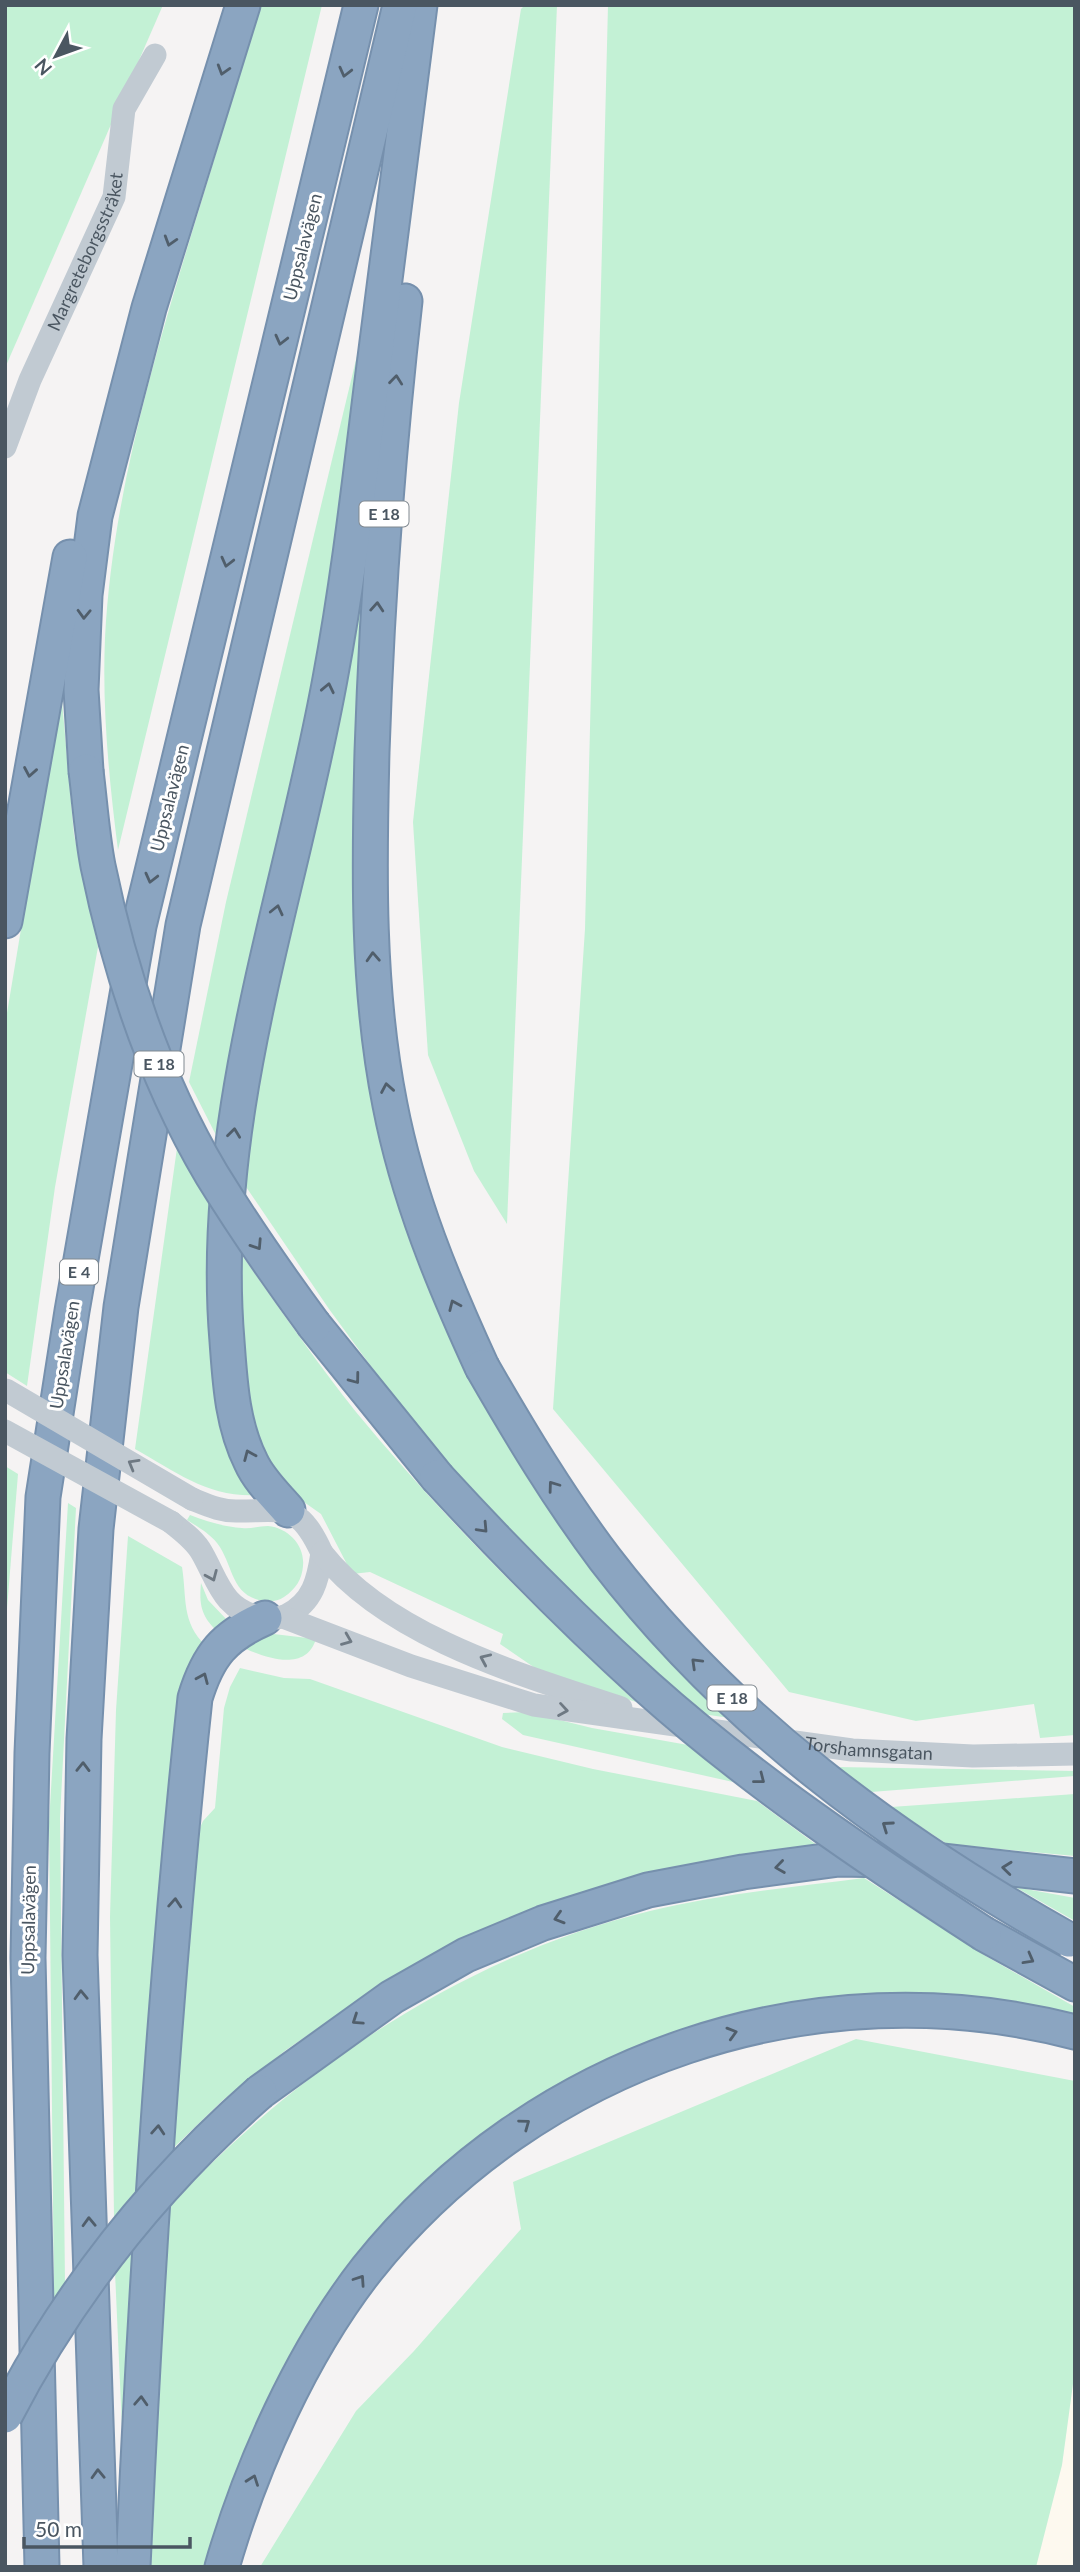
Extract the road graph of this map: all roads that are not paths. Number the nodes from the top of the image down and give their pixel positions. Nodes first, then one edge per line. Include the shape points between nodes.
1 (243, 5) edge
2 (361, 5) edge
3 (400, 5) edge
4 (420, 5) edge
5 (430, 5) edge
6 (155, 55) dead end
7 (149, 308) junction
8 (5, 447) edge
9 (5, 921) edge
10 (6, 1390) edge
11 (5, 1431) edge
12 (288, 1510) junction
13 (322, 1553) junction
14 (274, 1617) junction
15 (664, 1723) junction
16 (1075, 1754) edge
17 (1075, 1876) edge
18 (1072, 1942) edge
19 (1075, 1984) edge
20 (1075, 2032) edge
21 (5, 2416) edge
22 (43, 2567) edge
23 (101, 2567) edge
24 (133, 2567) edge
25 (222, 2567) edge

1 -> 7 highway, E 18
2 -> 22 highway, Uppsalavägen / E 4 via 139,926 43,1497 28,1958
23 -> 3 highway, E 4 via 80,1955 84,1739 95,1542 121,1307 183,925
12 -> 4 highway via 251,1464 231,1394 224,1307 227,1201 255,1006 330,680
18 -> 5 highway, E 18, bridge via 988,1894 834,1789 686,1653 606,1560 542,1470 482,1367 438,1269 410,1186 376,1025 369,865 376,622 415,218
6 - 8 street, Margreteborgsstråket via 124,109 114,197 30,380
7 -> 9 highway via 89,467
7 -> 19 highway, E 18, bridge via 95,516 85,595 81,691 86,771 98,864 140,1019 211,1173 314,1325 437,1478 510,1556 648,1688 873,1862 984,1934
12 -> 10 street, bridge via 228,1510 192,1499
11 -> 14 street, Torshamnsgatan, bridge via 171,1522 201,1551 229,1603 246,1615
12 - 13 street, Torshamnsgatan via 303,1521
13 - 14 street via 315,1589 299,1608
15 -> 13 street, Torshamnsgatan via 506,1668 428,1633 355,1589
14 -> 15 street, Torshamnsgatan via 534,1705
24 -> 14 highway via 147,2272 195,1698 220,1646 236,1630
15 - 16 street, Torshamnsgatan via 852,1750 973,1756
17 -> 21 highway, bridge via 942,1861 839,1859 648,1890 543,1923 466,1955 392,1997 260,2092 169,2176 73,2298
25 -> 20 highway via 268,2439 318,2343 367,2270 418,2213 474,2161 538,2115 604,2078 671,2051 746,2029 821,2015 934,2010

